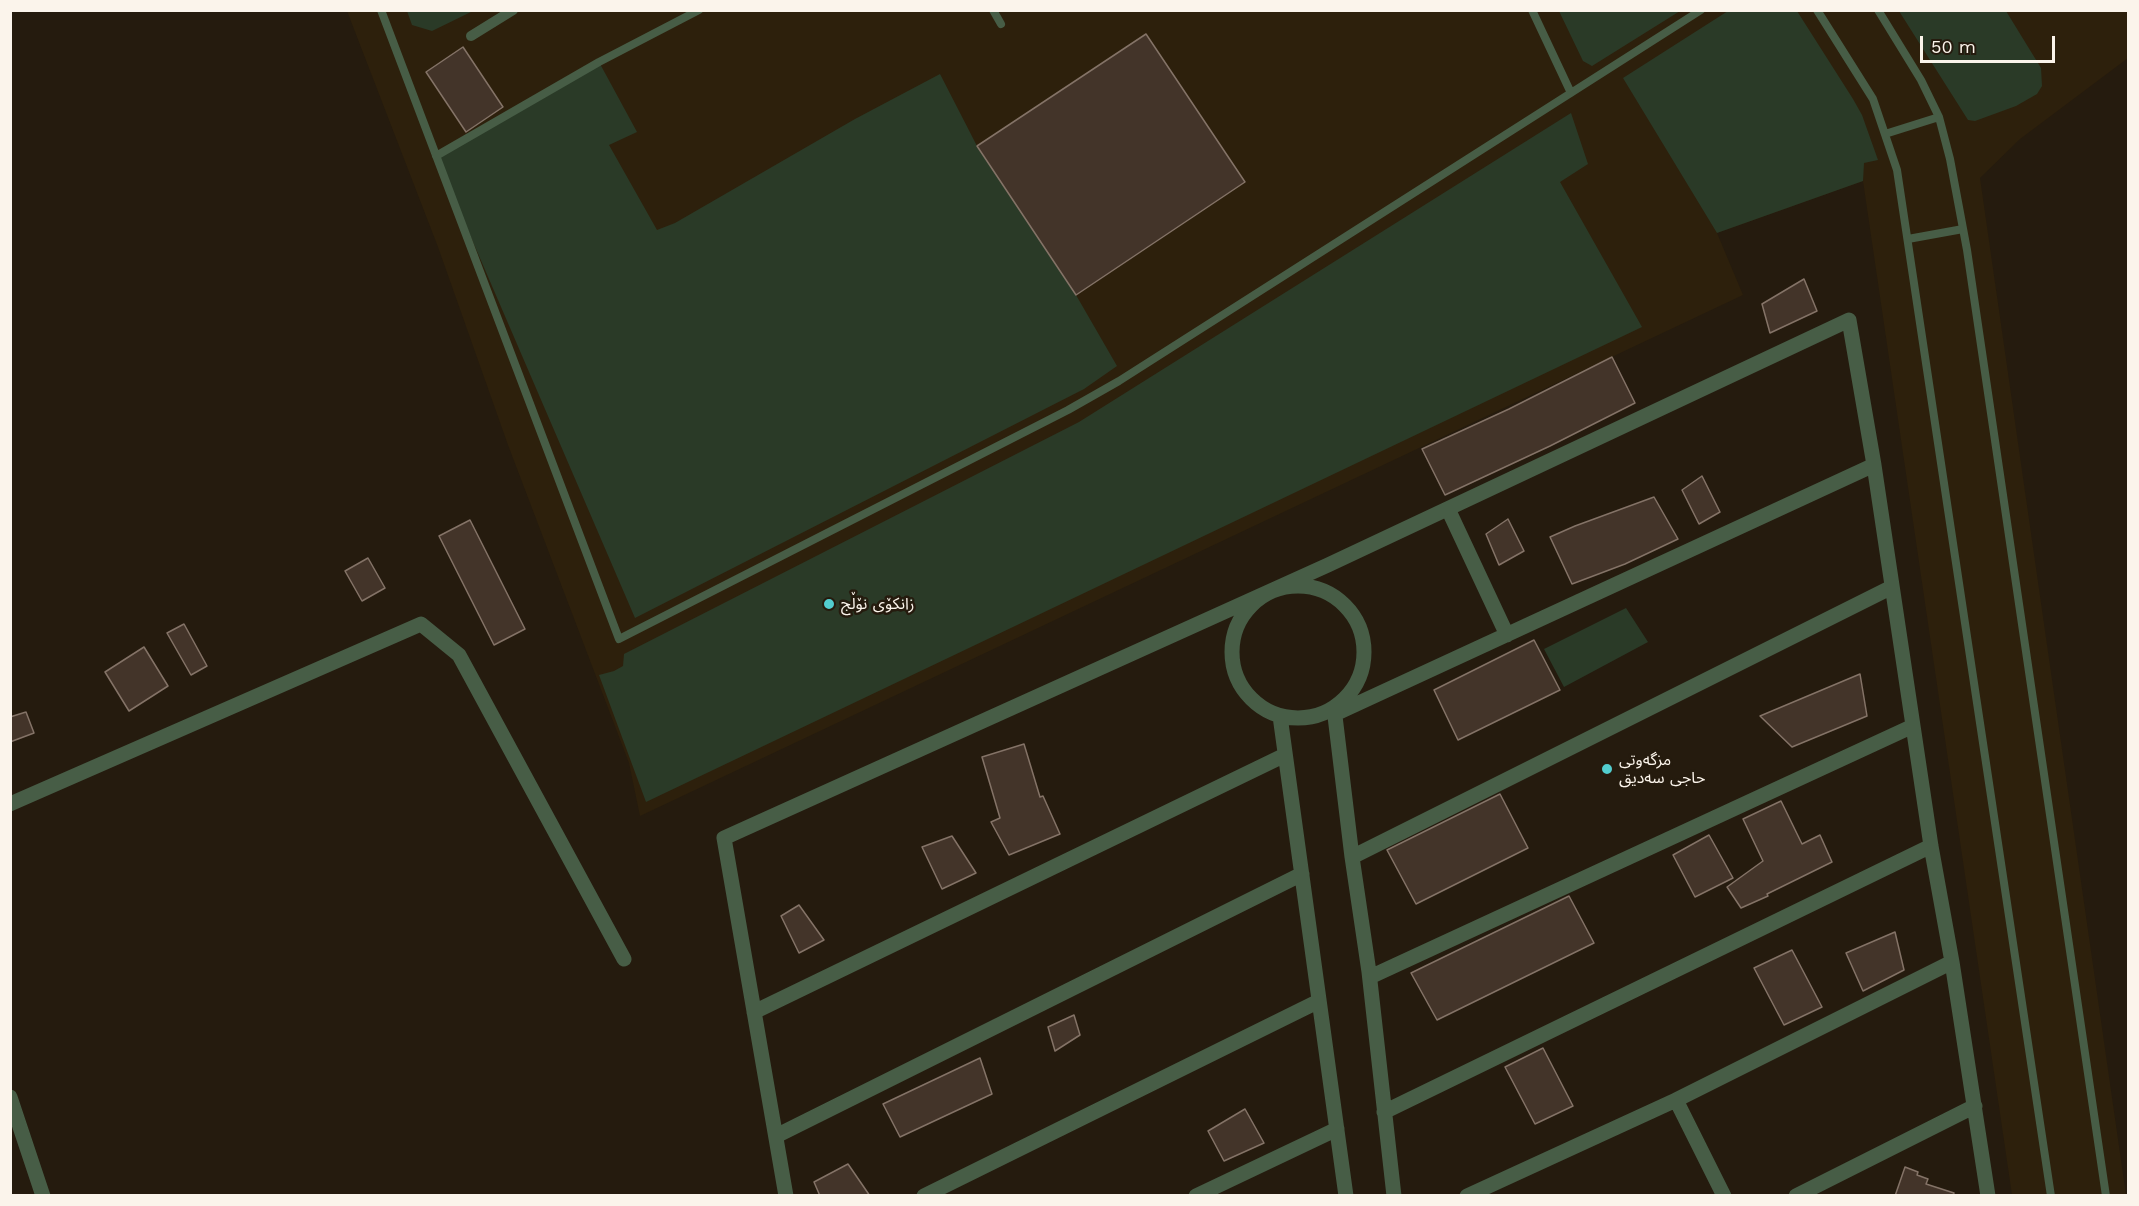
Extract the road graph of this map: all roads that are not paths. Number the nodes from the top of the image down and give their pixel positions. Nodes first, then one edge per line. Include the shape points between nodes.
1 (381, 10) edge
2 (513, 10) edge
3 (699, 10) edge
4 (993, 10) edge
5 (1532, 10) edge
6 (1701, 10) edge
7 (1817, 10) edge
8 (1878, 10) edge
9 (1001, 24) dead end
10 (471, 36) dead end
11 (1570, 93) junction
12 (1939, 117) junction
13 (1885, 134) junction
14 (436, 156) junction
15 (1963, 229) junction
16 (1908, 239) junction
17 (1874, 465) junction
18 (1448, 509) junction
19 (1892, 587) junction
20 (1277, 588) junction
21 (1507, 635) junction
22 (1335, 711) junction
23 (1280, 716) junction
24 (1913, 726) junction
25 (1286, 755) junction
26 (10, 804) edge
27 (1931, 846) junction
28 (1352, 857) junction
29 (1302, 874) junction
30 (624, 959) dead end
31 (1952, 962) junction
32 (1370, 977) junction
33 (1319, 1001) junction
34 (754, 1012) junction
35 (10, 1097) edge
36 (1676, 1100) junction
37 (1975, 1106) junction
38 (1384, 1112) junction
39 (1337, 1129) junction
40 (776, 1136) junction
41 (43, 1196) edge
42 (786, 1196) edge
43 (924, 1196) edge
44 (1196, 1196) edge
45 (1346, 1196) edge
46 (1394, 1196) edge
47 (1467, 1196) edge
48 (1724, 1196) edge
49 (1796, 1196) edge
50 (1988, 1196) edge
51 (2051, 1196) edge
52 (2106, 1196) edge

1 - 14 lane
2 - 10 street
3 - 14 lane via 599,62
4 - 9 lane
5 - 11 lane
6 - 11 lane
7 - 13 lane via 1873,99
8 - 12 lane
11 - 14 lane via 1119,381 619,639
12 - 13 lane
12 - 15 lane
13 - 16 lane via 1898,170
15 - 16 lane
15 - 52 lane
16 - 51 lane
17 - 18 street via 1849,320
17 - 19 street
17 - 21 street
18 - 20 street
18 - 21 street
19 - 24 street
19 - 28 street
20 - 22 street via 1319,588 1338,598 1353,614 1362,633 1365,654 1360,675
20 - 23 street via 1258,598 1243,613 1234,632 1231,653 1235,674 1245,693 1261,708
20 - 34 street via 724,838
21 - 22 street
22 - 23 street via 1299,719
22 - 28 street
23 - 25 street
24 - 27 street
24 - 32 street
25 - 29 street
25 - 34 street
26 - 30 street via 421,624 459,655
27 - 31 street
27 - 38 street
28 - 32 street
29 - 33 street
29 - 40 street
31 - 36 street
31 - 37 street
32 - 38 street
33 - 39 street
33 - 43 street
34 - 40 street
35 - 41 street
36 - 47 street
36 - 48 street
37 - 49 street
37 - 50 street
38 - 46 street
39 - 44 street
39 - 45 street
40 - 42 street

